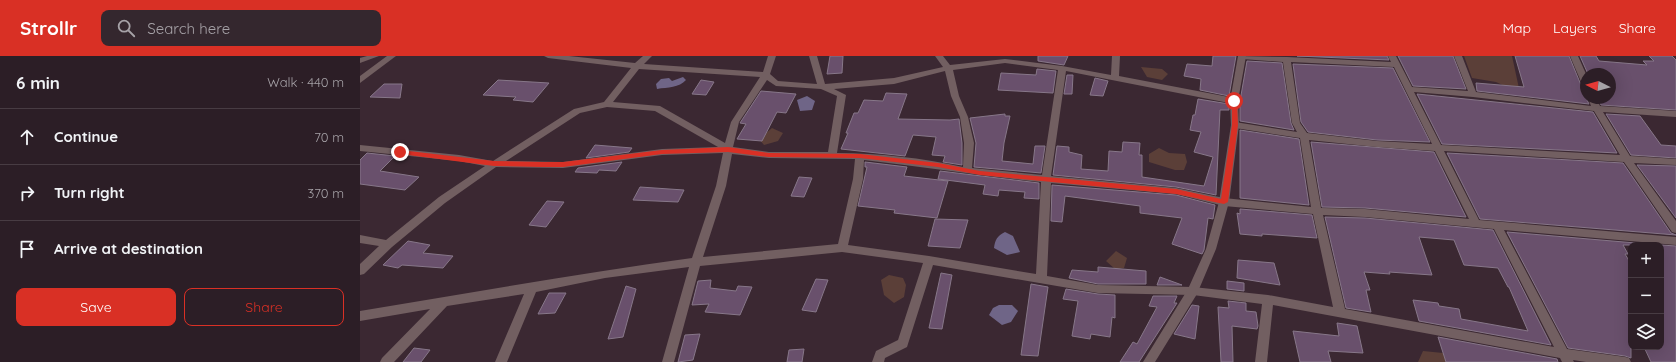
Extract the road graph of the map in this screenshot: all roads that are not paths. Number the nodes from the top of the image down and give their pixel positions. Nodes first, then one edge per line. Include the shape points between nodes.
1 (375, 56) edge
2 (392, 56) edge
3 (548, 56) edge
4 (648, 56) edge
5 (772, 56) edge
6 (813, 56) edge
7 (939, 56) edge
8 (1116, 56) edge
9 (1242, 56) edge
10 (1392, 56) edge
11 (1458, 56) edge
12 (1574, 56) edge
13 (1287, 59) junction
14 (1029, 60) edge
15 (360, 61) edge
16 (1397, 65) junction
17 (636, 66) junction
18 (948, 68) junction
19 (1062, 68) junction
20 (1580, 70) edge
21 (766, 75) junction
22 (1115, 77) junction
23 (360, 80) edge
24 (822, 87) junction
25 (1409, 89) junction
26 (1473, 94) junction
27 (1234, 101) junction
28 (607, 104) junction
29 (1595, 104) edge
30 (1598, 110) junction
31 (1676, 114) edge
32 (1235, 125) junction
33 (1304, 136) junction
34 (360, 148) edge
35 (1438, 148) junction
36 (728, 150) junction
37 (832, 154) junction
38 (860, 156) junction
39 (1626, 158) junction
40 (1676, 162) edge
41 (494, 164) junction
42 (967, 171) junction
43 (1046, 180) junction
44 (1224, 202) junction
45 (1317, 211) junction
46 (1476, 224) junction
47 (1497, 226) junction
48 (1676, 229) edge
49 (360, 239) edge
50 (1676, 241) edge
51 (388, 244) junction
52 (842, 248) junction
53 (929, 260) junction
54 (696, 262) junction
55 (360, 271) edge
56 (1041, 279) junction
57 (532, 288) junction
58 (1193, 291) junction
59 (1268, 300) junction
60 (442, 303) junction
61 (1340, 313) junction
62 (360, 316) edge
63 (1566, 358) edge
64 (386, 362) edge
65 (501, 362) edge
66 (668, 362) edge
67 (878, 362) edge
68 (1149, 362) edge
69 (1261, 362) edge
70 (1625, 362) edge

1 - 15 street
2 - 23 street
3 - 17 street
4 - 17 street
5 - 21 street
6 - 24 street
7 - 18 street
8 - 22 street
9 - 13 street
9 - 27 street
10 - 16 street
11 - 26 street
12 - 20 street
13 - 16 street
13 - 33 street via 1296,123
14 - 18 street
14 - 19 street
16 - 25 street
17 - 21 street
17 - 28 street
18 - 24 street via 894,82
18 - 42 street via 955,96 964,117 969,143
19 - 22 street
19 - 43 street
21 - 24 street via 776,83
21 - 36 street via 735,122
22 - 27 street
24 - 37 street via 842,95
25 - 26 street
25 - 35 street
26 - 30 street
27 - 32 street
28 - 36 street via 657,108
28 - 41 street via 577,111
29 - 30 street
30 - 31 street
30 - 39 street
32 - 33 street
32 - 44 street
33 - 35 street
33 - 45 street
34 - 41 street
35 - 39 street
35 - 46 street
36 - 37 street via 769,155
36 - 41 street via 662,152 563,165
36 - 54 street via 721,186
37 - 38 street
38 - 42 street
38 - 52 street via 858,179
39 - 40 street
39 - 48 street
41 - 51 street via 442,200
42 - 43 street
43 - 44 street via 1176,192
43 - 56 street
44 - 45 street
44 - 58 street via 1211,249
45 - 46 street
45 - 61 street
46 - 47 street
47 - 50 street
47 - 63 street
49 - 51 street
51 - 55 street
52 - 53 street
52 - 54 street
53 - 56 street
53 - 67 street via 903,343 880,355
54 - 57 street via 605,274
54 - 66 street
56 - 58 street via 1098,289
57 - 60 street
57 - 65 street
58 - 59 street
58 - 68 street
59 - 61 street
59 - 69 street
60 - 62 street
60 - 64 street
61 - 63 street
63 - 70 street

